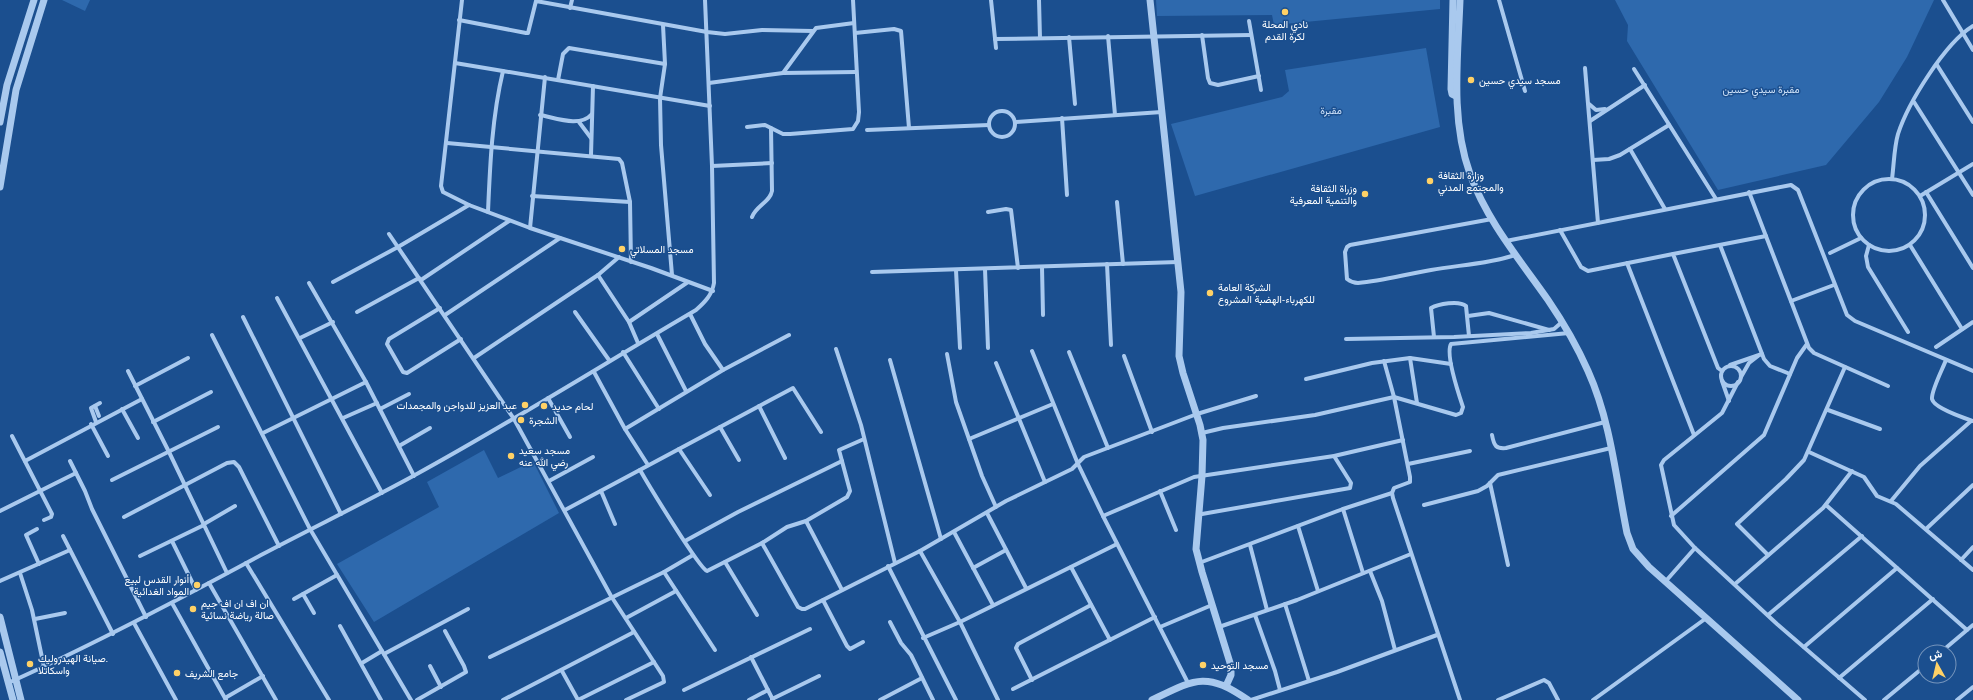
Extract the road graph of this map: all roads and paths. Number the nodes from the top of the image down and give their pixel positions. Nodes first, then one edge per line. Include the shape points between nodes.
1 (34, 0) edge
2 (44, 0) edge
3 (462, 0) edge
4 (572, 0) edge
5 (705, 0) edge
6 (853, 0) edge
7 (991, 0) edge
8 (1039, 0) edge
9 (1150, 0) edge
10 (1453, 0) edge
11 (1460, 0) edge
12 (1499, 0) edge
13 (1943, 0) edge
14 (536, 1) edge
15 (570, 8) junction
16 (459, 20) junction
17 (1249, 21) dead end
18 (854, 23) junction
19 (663, 25) junction
20 (1973, 26) edge
21 (813, 30) junction
22 (707, 32) junction
23 (855, 33) junction
24 (1962, 34) junction
25 (1154, 35) junction
26 (1202, 35) junction
27 (1251, 35) junction
28 (1108, 36) junction
29 (1069, 37) junction
30 (1040, 38) junction
31 (995, 39) junction
32 (996, 48) dead end
33 (1973, 50) edge
34 (455, 63) junction
35 (665, 64) junction
36 (1937, 65) junction
37 (1585, 68) dead end
38 (1634, 69) dead end
39 (503, 71) junction
40 (856, 72) junction
41 (782, 73) junction
42 (1259, 76) junction
43 (545, 77) junction
44 (558, 80) junction
45 (709, 83) junction
46 (1645, 85) junction
47 (593, 86) junction
48 (1262, 90) dead end
49 (1525, 91) dead end
50 (1456, 96) junction
51 (660, 98) junction
52 (1914, 102) junction
53 (1075, 104) dead end
54 (1589, 104) junction
55 (710, 106) junction
56 (1605, 109) junction
57 (1162, 112) junction
58 (592, 114) junction
59 (540, 115) junction
60 (1115, 115) junction
61 (1062, 118) junction
62 (1590, 121) junction
63 (0, 122) edge
64 (579, 122) junction
65 (1016, 122) junction
66 (1973, 122) edge
67 (989, 125) junction
68 (1669, 125) junction
69 (747, 127) dead end
70 (770, 128) junction
71 (909, 128) junction
72 (867, 130) dead end
73 (591, 139) junction
74 (446, 143) junction
75 (491, 148) junction
76 (1630, 149) junction
77 (537, 150) junction
78 (591, 155) junction
79 (1593, 160) junction
80 (772, 163) junction
81 (1973, 164) edge
82 (712, 166) junction
83 (1959, 172) junction
84 (1892, 179) junction
85 (0, 187) edge
86 (1749, 192) junction
87 (1926, 192) junction
88 (1067, 195) dead end
89 (1973, 195) edge
90 (532, 196) junction
91 (1920, 196) junction
92 (1716, 199) junction
93 (630, 202) junction
94 (1117, 202) dead end
95 (469, 205) junction
96 (1665, 209) junction
97 (488, 212) junction
98 (988, 212) dead end
99 (752, 217) dead end
100 (1492, 219) junction
101 (509, 221) junction
102 (1598, 223) junction
103 (530, 228) junction
104 (1560, 230) junction
105 (389, 234) dead end
106 (1766, 236) junction
107 (560, 238) junction
108 (1861, 238) junction
109 (1506, 241) junction
110 (1720, 245) junction
111 (1869, 245) junction
112 (1910, 245) junction
113 (398, 247) junction
114 (1830, 253) dead end
115 (1673, 254) junction
116 (1515, 255) junction
117 (619, 257) junction
118 (631, 262) junction
119 (1178, 262) junction
120 (1627, 263) junction
121 (1107, 264) junction
122 (1123, 264) junction
123 (1042, 267) junction
124 (1018, 268) junction
125 (1973, 268) edge
126 (985, 269) junction
127 (956, 270) junction
128 (872, 272) dead end
129 (598, 275) junction
130 (672, 275) junction
131 (420, 279) junction
132 (333, 282) dead end
133 (688, 282) junction
134 (309, 283) dead end
135 (1834, 285) junction
136 (713, 291) junction
137 (277, 298) dead end
138 (1791, 301) junction
139 (440, 308) junction
140 (357, 312) dead end
141 (575, 312) dead end
142 (690, 314) junction
143 (445, 315) junction
144 (1043, 315) dead end
145 (1468, 316) junction
146 (242, 317) dead end
147 (332, 322) junction
148 (629, 322) junction
149 (1562, 322) junction
150 (1973, 322) edge
151 (1962, 329) junction
152 (1550, 330) junction
153 (1908, 332) dead end
154 (1569, 333) junction
155 (657, 334) junction
156 (212, 335) dead end
157 (789, 335) dead end
158 (1469, 336) junction
159 (1434, 337) junction
160 (300, 338) junction
161 (461, 339) junction
162 (1346, 339) dead end
163 (638, 343) junction
164 (1807, 344) junction
165 (1111, 345) dead end
166 (1936, 347) dead end
167 (960, 348) dead end
168 (988, 348) dead end
169 (836, 349) dead end
170 (1032, 351) dead end
171 (623, 352) junction
172 (1069, 352) dead end
173 (947, 354) dead end
174 (1762, 354) junction
175 (1124, 356) dead end
176 (188, 358) dead end
177 (474, 358) junction
178 (1410, 358) junction
179 (609, 360) junction
180 (890, 360) dead end
181 (1946, 360) junction
182 (1384, 361) junction
183 (996, 363) dead end
184 (1451, 364) junction
185 (1729, 366) junction
186 (1845, 367) junction
187 (723, 370) junction
188 (128, 371) dead end
189 (1722, 371) junction
190 (1973, 371) edge
191 (594, 372) junction
192 (1790, 374) junction
193 (1741, 377) junction
194 (1306, 379) dead end
195 (1722, 380) junction
196 (366, 382) junction
197 (1738, 382) junction
198 (135, 386) junction
199 (1888, 386) dead end
200 (686, 391) junction
201 (211, 392) dead end
202 (409, 394) dead end
203 (1256, 396) dead end
204 (1394, 397) junction
205 (333, 398) junction
206 (548, 398) junction
207 (142, 399) junction
208 (1729, 401) junction
209 (376, 402) junction
210 (100, 403) dead end
211 (1053, 404) junction
212 (1417, 404) junction
213 (94, 406) junction
214 (759, 406) junction
215 (122, 409) junction
216 (380, 409) junction
217 (659, 409) junction
218 (1828, 410) junction
219 (1197, 414) junction
220 (99, 416) dead end
221 (292, 418) junction
222 (343, 418) junction
223 (514, 419) junction
224 (1018, 419) junction
225 (1972, 421) edge
226 (96, 422) junction
227 (154, 422) junction
228 (1605, 422) junction
229 (91, 424) junction
230 (218, 426) dead end
231 (720, 427) junction
232 (430, 428) dead end
233 (624, 429) junction
234 (1880, 429) dead end
235 (821, 432) dead end
236 (1152, 432) junction
237 (263, 433) junction
238 (1202, 433) junction
239 (1492, 435) dead end
240 (1694, 435) junction
241 (12, 436) dead end
242 (570, 437) dead end
243 (138, 438) dead end
244 (864, 438) junction
245 (969, 439) junction
246 (1403, 440) junction
247 (399, 446) junction
248 (1108, 448) junction
249 (1611, 448) junction
250 (679, 449) junction
251 (1470, 451) dead end
252 (169, 452) junction
253 (1809, 452) junction
254 (108, 456) dead end
255 (1334, 456) junction
256 (593, 457) dead end
257 (785, 458) dead end
258 (739, 460) dead end
259 (25, 461) junction
260 (70, 461) dead end
261 (842, 461) junction
262 (1078, 464) junction
263 (1408, 464) junction
264 (648, 466) junction
265 (640, 470) junction
266 (1852, 471) junction
267 (76, 473) junction
268 (414, 476) junction
269 (1202, 476) junction
270 (112, 480) dead end
271 (549, 481) junction
272 (1045, 482) junction
273 (1490, 483) junction
274 (185, 485) junction
275 (1973, 485) edge
276 (41, 491) junction
277 (601, 491) junction
278 (1160, 491) junction
279 (382, 493) junction
280 (1392, 493) junction
281 (710, 495) dead end
282 (1891, 501) junction
283 (1826, 504) junction
284 (1424, 505) dead end
285 (234, 506) dead end
286 (996, 506) junction
287 (1343, 509) junction
288 (565, 510) junction
289 (0, 511) edge
290 (341, 514) junction
291 (987, 514) junction
292 (1202, 514) junction
293 (1103, 516) junction
294 (1670, 516) junction
295 (124, 517) dead end
296 (44, 520) dead end
297 (806, 521) junction
298 (204, 524) junction
299 (615, 524) dead end
300 (1298, 526) junction
301 (37, 528) dead end
302 (310, 529) junction
303 (1926, 529) junction
304 (1176, 530) dead end
305 (954, 532) junction
306 (63, 536) dead end
307 (1862, 536) junction
308 (942, 539) junction
309 (172, 541) junction
310 (685, 541) junction
311 (762, 543) junction
312 (1116, 544) junction
313 (1250, 545) junction
314 (279, 546) junction
315 (1973, 547) edge
316 (1695, 548) junction
317 (70, 550) junction
318 (1006, 550) junction
319 (920, 551) junction
320 (1198, 554) junction
321 (1411, 554) junction
322 (693, 555) junction
323 (1768, 555) junction
324 (140, 556) dead end
325 (1961, 560) junction
326 (726, 562) junction
327 (246, 563) junction
328 (895, 563) junction
329 (1199, 563) junction
330 (39, 564) junction
331 (1508, 565) dead end
332 (888, 566) junction
333 (1071, 567) junction
334 (973, 568) junction
335 (1897, 568) junction
336 (1973, 570) edge
337 (1370, 571) junction
338 (664, 572) junction
339 (20, 573) junction
340 (227, 573) junction
341 (1363, 573) junction
342 (337, 575) junction
343 (0, 582) edge
344 (1666, 582) junction
345 (209, 583) junction
346 (1735, 584) junction
347 (1026, 588) junction
348 (196, 590) junction
349 (842, 590) junction
350 (676, 591) junction
351 (1318, 591) junction
352 (303, 594) junction
353 (611, 596) junction
354 (294, 599) dead end
355 (1933, 599) junction
356 (823, 600) junction
357 (172, 603) junction
358 (1284, 604) junction
359 (993, 605) junction
360 (1091, 605) junction
361 (1212, 605) junction
362 (468, 609) dead end
363 (1267, 610) junction
364 (65, 613) dead end
365 (314, 613) dead end
366 (757, 615) dead end
367 (1255, 615) junction
368 (1768, 615) junction
369 (146, 616) junction
370 (0, 617) edge
371 (1155, 617) junction
372 (626, 618) junction
373 (35, 619) junction
374 (1705, 619) junction
375 (890, 622) dead end
376 (960, 622) junction
377 (134, 623) junction
378 (340, 626) dead end
379 (1973, 626) edge
380 (1160, 627) junction
381 (1219, 627) junction
382 (810, 629) dead end
383 (1967, 630) junction
384 (445, 631) dead end
385 (634, 632) junction
386 (113, 634) junction
387 (1437, 634) junction
388 (923, 638) junction
389 (1110, 640) junction
390 (863, 642) dead end
391 (1950, 644) edge
392 (1804, 647) junction
393 (715, 650) dead end
394 (1395, 650) junction
395 (0, 652) edge
396 (383, 652) junction
397 (751, 656) junction
398 (490, 658) dead end
399 (654, 662) junction
400 (362, 663) junction
401 (430, 666) dead end
402 (44, 667) junction
403 (562, 671) junction
404 (1917, 673) edge
405 (263, 676) junction
406 (819, 676) dead end
407 (922, 678) junction
408 (1839, 678) junction
409 (5, 680) edge
410 (16, 680) junction
411 (1032, 680) junction
412 (1309, 681) junction
413 (1188, 683) junction
414 (1226, 686) junction
415 (1973, 686) edge
416 (441, 687) junction
417 (1014, 689) dead end
418 (684, 690) dead end
419 (768, 690) junction
420 (1280, 690) junction
421 (1164, 697) edge
422 (225, 699) edge
423 (773, 699) edge
424 (13, 700) edge
425 (21, 700) edge
426 (176, 700) edge
427 (276, 700) edge
428 (329, 700) edge
429 (381, 700) edge
430 (412, 700) edge
431 (417, 700) edge
432 (503, 700) edge
433 (578, 700) edge
434 (626, 700) edge
435 (749, 700) edge
436 (880, 700) edge
437 (933, 700) edge
438 (956, 700) edge
439 (998, 700) edge
440 (1152, 700) edge
441 (1249, 700) edge
442 (1460, 700) edge
443 (1498, 700) edge
444 (1558, 700) edge
445 (1592, 700) edge
446 (1798, 700) edge
447 (1865, 700) edge
448 (1884, 700) edge
449 (1957, 700) edge

1 - 63 street via 7,85
2 - 85 street via 16,90
3 - 16 street
4 - 15 street
5 - 22 street
6 - 18 street
7 - 31 street
8 - 30 street
9 - 25 street
10 - 50 street via 1451,89 1452,94
11 - 50 street
12 - 49 street
13 - 24 street
14 - 15 street
14 - 16 street via 528,33
15 - 19 street
16 - 34 street
17 - 27 street
18 - 21 street
18 - 23 street
19 - 22 street
19 - 35 street
20 - 24 street
21 - 22 street via 767,30 725,34
21 - 41 street
22 - 45 street
23 - 40 street
23 - 71 street via 894,29 901,31
24 - 33 street
24 - 36 street
25 - 26 street
25 - 28 street
25 - 57 street
26 - 27 street
26 - 42 street via 1210,83 1215,85
27 - 42 street
28 - 29 street
28 - 60 street
29 - 30 street
29 - 53 street
30 - 31 street
31 - 32 street
34 - 39 street
34 - 74 street
35 - 44 street via 569,48 563,54
35 - 51 street
36 - 52 street
36 - 66 street
37 - 54 street
38 - 46 street
39 - 43 street
39 - 75 street
40 - 41 street
40 - 70 street via 858,121 853,129 783,134
41 - 45 street
42 - 48 street
43 - 44 street
43 - 59 street
44 - 47 street
45 - 55 street
46 - 56 street
46 - 68 street
47 - 51 street
47 - 58 street
50 - 100 street via 1459,125 1470,173
51 - 55 street
51 - 130 street via 661,145
52 - 83 street
52 - 84 street via 1897,138
54 - 56 street via 1596,110
54 - 62 street
55 - 82 street
56 - 62 street
57 - 60 street
57 - 119 street
58 - 64 street
58 - 73 street
59 - 64 street
59 - 77 street
60 - 61 street
61 - 65 street
61 - 88 street
62 - 79 street
64 - 73 street
65 - 67 street via 1009,112 1001,111 994,114
65 - 67 street via 1014,131 1004,137 992,133
67 - 71 street
68 - 76 street
68 - 92 street
69 - 70 street via 765,125
70 - 80 street
71 - 72 street
73 - 78 street
74 - 75 street
74 - 95 street via 441,186 443,192
75 - 77 street
75 - 97 street
76 - 79 street via 1615,157
76 - 96 street
77 - 78 street
77 - 90 street
78 - 93 street via 619,159 622,162
79 - 102 street
80 - 82 street
80 - 99 street via 771,195
81 - 83 street
82 - 136 street
83 - 87 street
83 - 89 street
84 - 91 street via 1908,184
84 - 108 street via 1879,181 1868,187 1856,202 1854,221
86 - 92 street
86 - 106 street
86 - 135 street via 1787,184 1796,188
87 - 91 street
87 - 125 street
90 - 93 street
90 - 103 street
91 - 112 street via 1925,209 1925,223 1920,236
92 - 96 street
93 - 118 street
94 - 122 street
95 - 97 street
95 - 113 street
96 - 102 street
97 - 101 street
98 - 124 street via 1010,210
100 - 109 street
100 - 116 street via 1350,245 1345,252 1347,279 1357,283 1390,279 1428,270 1501,260
101 - 103 street
101 - 131 street
102 - 104 street
103 - 107 street
104 - 109 street
104 - 120 street via 1585,270 1592,271
105 - 113 street
106 - 110 street
106 - 138 street
107 - 117 street
107 - 143 street
108 - 111 street
108 - 114 street
109 - 116 street
110 - 115 street
110 - 174 street
111 - 112 street via 1886,251
111 - 153 street via 1866,256 1868,267
112 - 151 street
113 - 131 street
113 - 132 street
115 - 120 street
115 - 189 street via 1718,368
116 - 149 street
117 - 118 street
117 - 129 street
118 - 130 street
119 - 122 street
119 - 219 street via 1181,299 1179,356
120 - 240 street
121 - 122 street
121 - 123 street
121 - 165 street
123 - 124 street
123 - 144 street
124 - 126 street
126 - 127 street
126 - 168 street
127 - 128 street
127 - 167 street
129 - 148 street
129 - 177 street
130 - 133 street
131 - 139 street
131 - 140 street
133 - 136 street
133 - 148 street
134 - 147 street
135 - 138 street
135 - 181 street via 1844,310 1852,319
136 - 142 street via 708,299
137 - 160 street
138 - 164 street
139 - 143 street
139 - 161 street via 388,339 387,344 403,372 408,373
141 - 179 street
142 - 155 street
142 - 187 street via 705,344
143 - 161 street
145 - 152 street via 1489,313
145 - 158 street
145 - 159 street via 1463,304 1432,308
146 - 221 street
147 - 160 street
147 - 196 street
148 - 163 street
149 - 152 street
149 - 154 street
150 - 151 street
151 - 166 street
152 - 158 street
154 - 184 street via 1451,344
154 - 228 street via 1597,392
155 - 163 street
155 - 200 street
156 - 237 street
157 - 187 street
158 - 159 street
159 - 162 street
160 - 205 street
161 - 177 street
163 - 171 street
164 - 186 street via 1814,353
164 - 192 street via 1800,352
169 - 244 street
170 - 211 street
171 - 179 street
171 - 217 street
172 - 248 street
173 - 245 street via 956,402
174 - 185 street
174 - 192 street via 1768,364
174 - 193 street via 1748,364
175 - 236 street
176 - 198 street
177 - 223 street
178 - 182 street
178 - 184 street
178 - 212 street
179 - 191 street
180 - 308 street
181 - 190 street
181 - 225 street via 1932,395 1933,402
182 - 194 street
182 - 204 street
183 - 224 street
184 - 212 street via 1462,408 1460,413 1456,415
185 - 189 street
185 - 193 street via 1738,368
186 - 199 street
186 - 218 street
187 - 200 street
188 - 198 street
189 - 195 street
191 - 206 street
191 - 233 street
192 - 294 street via 1760,441
193 - 197 street
195 - 197 street via 1729,385
195 - 208 street
196 - 205 street
196 - 209 street
197 - 208 street
198 - 207 street
200 - 217 street
201 - 227 street
202 - 216 street
203 - 219 street
204 - 212 street
204 - 238 street via 1315,415
204 - 246 street
205 - 221 street
205 - 222 street
206 - 223 street
206 - 242 street
207 - 215 street
207 - 227 street
208 - 240 street via 1722,413
209 - 216 street
209 - 222 street
210 - 213 street
211 - 224 street
211 - 262 street
213 - 220 street
213 - 226 street via 91,409
214 - 231 street
214 - 235 street via 793,388
214 - 257 street
215 - 226 street
215 - 243 street
216 - 247 street
217 - 233 street
218 - 234 street
218 - 253 street
219 - 236 street
219 - 238 street
221 - 237 street
221 - 290 street
222 - 279 street
223 - 268 street
223 - 271 street
224 - 245 street
224 - 272 street
225 - 282 street via 1920,466
226 - 229 street
227 - 252 street
228 - 239 street via 1506,448 1495,447
228 - 249 street
229 - 254 street
229 - 259 street
230 - 252 street
231 - 250 street
231 - 258 street
232 - 247 street
233 - 264 street
236 - 248 street
237 - 302 street
238 - 269 street
240 - 294 street via 1661,465
241 - 259 street
244 - 261 street via 839,450
244 - 328 street
245 - 286 street
246 - 255 street
246 - 263 street
247 - 268 street
248 - 262 street via 1084,457
249 - 273 street via 1498,474
249 - 344 street via 1629,540 1637,554
250 - 264 street
250 - 281 street
251 - 263 street
252 - 270 street
252 - 274 street
253 - 266 street
253 - 323 street via 1786,479 1737,524
255 - 269 street
255 - 292 street via 1351,483 1350,488
256 - 271 street
259 - 276 street
260 - 267 street
261 - 297 street via 850,491 847,497
261 - 310 street
262 - 272 street
262 - 293 street
263 - 280 street via 1410,482 1394,488
264 - 265 street
265 - 277 street
265 - 310 street
266 - 282 street via 1867,479 1877,496
266 - 283 street
267 - 276 street
267 - 369 street
268 - 279 street
269 - 278 street
269 - 292 street
269 - 320 street via 1196,549
271 - 288 street
272 - 286 street
273 - 284 street via 1478,491
273 - 331 street
274 - 295 street
274 - 298 street
274 - 314 street via 227,463 234,462
275 - 303 street
276 - 289 street
276 - 296 street via 52,514
277 - 288 street
277 - 299 street
278 - 293 street
278 - 304 street
279 - 290 street
280 - 287 street
280 - 321 street
282 - 303 street
283 - 307 street
283 - 323 street
285 - 298 street
286 - 291 street
287 - 300 street
287 - 341 street
288 - 353 street
290 - 302 street
291 - 305 street
291 - 318 street
292 - 320 street
293 - 312 street
294 - 316 street via 1674,525
297 - 311 street via 787,527
297 - 349 street
298 - 309 street
298 - 340 street
300 - 313 street
300 - 351 street
301 - 330 street via 26,535
302 - 314 street
302 - 342 street
303 - 325 street
305 - 308 street
305 - 334 street
306 - 317 street
307 - 335 street
307 - 368 street
308 - 319 street
309 - 324 street
309 - 348 street
310 - 322 street
311 - 326 street
311 - 356 street via 798,607 805,609
312 - 333 street
312 - 371 street
313 - 329 street
313 - 363 street
314 - 327 street
315 - 325 street
316 - 344 street
316 - 346 street
317 - 330 street
317 - 386 street
318 - 334 street
318 - 347 street
319 - 328 street
319 - 376 street
320 - 329 street
321 - 337 street
321 - 387 street
322 - 326 street via 707,571
322 - 338 street
323 - 346 street
325 - 336 street
326 - 366 street
327 - 340 street
327 - 428 street
328 - 332 street
329 - 361 street
330 - 339 street
332 - 349 street
332 - 388 street
333 - 347 street
333 - 360 street
334 - 359 street
335 - 355 street
335 - 392 street
337 - 341 street
337 - 394 street via 1382,601
338 - 350 street
338 - 353 street
339 - 343 street
339 - 373 street
340 - 345 street
341 - 351 street
342 - 352 street
342 - 396 street
344 - 374 street
345 - 348 street
345 - 405 street
346 - 368 street
347 - 359 street
348 - 357 street
349 - 356 street
350 - 372 street
350 - 393 street
351 - 358 street
352 - 354 street
352 - 365 street
353 - 372 street
353 - 398 street
355 - 383 street
355 - 408 street
356 - 390 street via 847,646 850,649
357 - 369 street
357 - 422 street
358 - 363 street
358 - 412 street
359 - 376 street
360 - 389 street
360 - 411 street via 1018,644 1016,648
361 - 380 street
361 - 381 street
362 - 396 street
363 - 367 street
364 - 373 street
367 - 381 street
367 - 420 street
368 - 392 street
369 - 377 street
370 - 410 street
371 - 380 street
371 - 389 street
372 - 385 street
373 - 402 street
374 - 445 street
374 - 446 street
375 - 407 street
376 - 388 street
376 - 439 street
377 - 386 street
377 - 426 street
378 - 400 street
379 - 383 street
380 - 413 street
381 - 414 street via 1231,666 1231,675
382 - 397 street
383 - 391 street
384 - 416 street via 466,670 464,675
385 - 399 street
385 - 403 street
386 - 402 street
387 - 394 street
387 - 442 street
388 - 438 street
389 - 411 street
392 - 408 street
394 - 412 street
395 - 409 street
396 - 400 street
396 - 430 street
397 - 418 street
397 - 419 street
399 - 433 street
399 - 434 street via 664,682
400 - 429 street
401 - 416 street
402 - 410 street
403 - 432 street
403 - 433 street
404 - 448 street
405 - 422 street
405 - 427 street
406 - 423 street
407 - 436 street
407 - 437 street
408 - 447 street
409 - 410 street
409 - 424 street
410 - 425 street
411 - 417 street
412 - 420 street
413 - 414 street via 1213,682
413 - 421 street
414 - 441 street
415 - 449 street
416 - 431 street
419 - 423 street
419 - 435 street
420 - 441 street
421 - 440 street
443 - 444 street via 1544,680 1549,683

